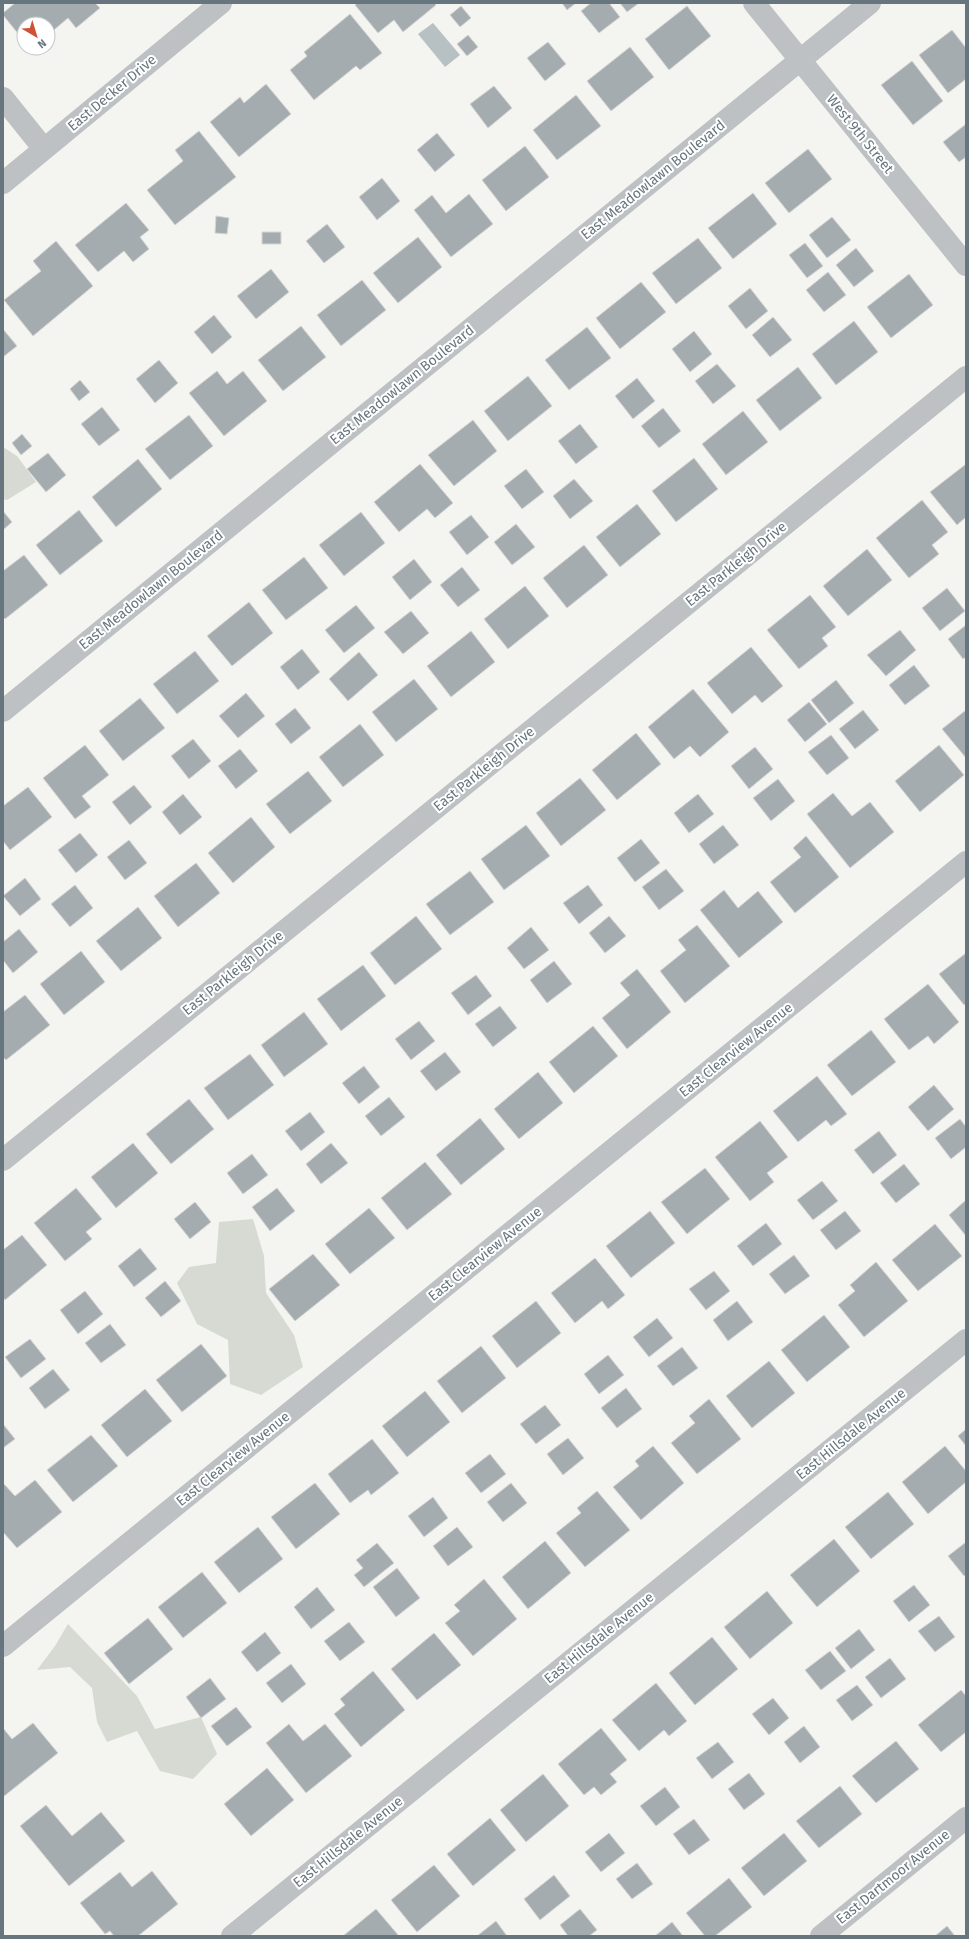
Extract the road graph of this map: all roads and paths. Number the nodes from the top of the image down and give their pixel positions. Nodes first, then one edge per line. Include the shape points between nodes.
1 (221, 3) edge
2 (754, 3) edge
3 (870, 3) edge
4 (800, 59) junction
5 (3, 98) edge
6 (44, 149) junction
7 (3, 183) edge
8 (966, 265) edge
9 (966, 377) edge
10 (3, 710) edge
11 (966, 862) edge
12 (3, 1160) edge
13 (966, 1340) edge
14 (3, 1646) edge
15 (966, 1818) edge
16 (232, 1936) edge
17 (821, 1936) edge

1 - 6 street, East Decker Drive
2 - 4 street, West 9th Street
3 - 4 street, East Meadowlawn Boulevard
4 - 8 street, West 9th Street
4 - 10 street, East Meadowlawn Boulevard
5 - 6 street
6 - 7 street, East Decker Drive
9 - 12 street, East Parkleigh Drive
11 - 14 street, East Clearview Avenue
13 - 16 street, East Hillsdale Avenue
15 - 17 street, East Dartmoor Avenue

